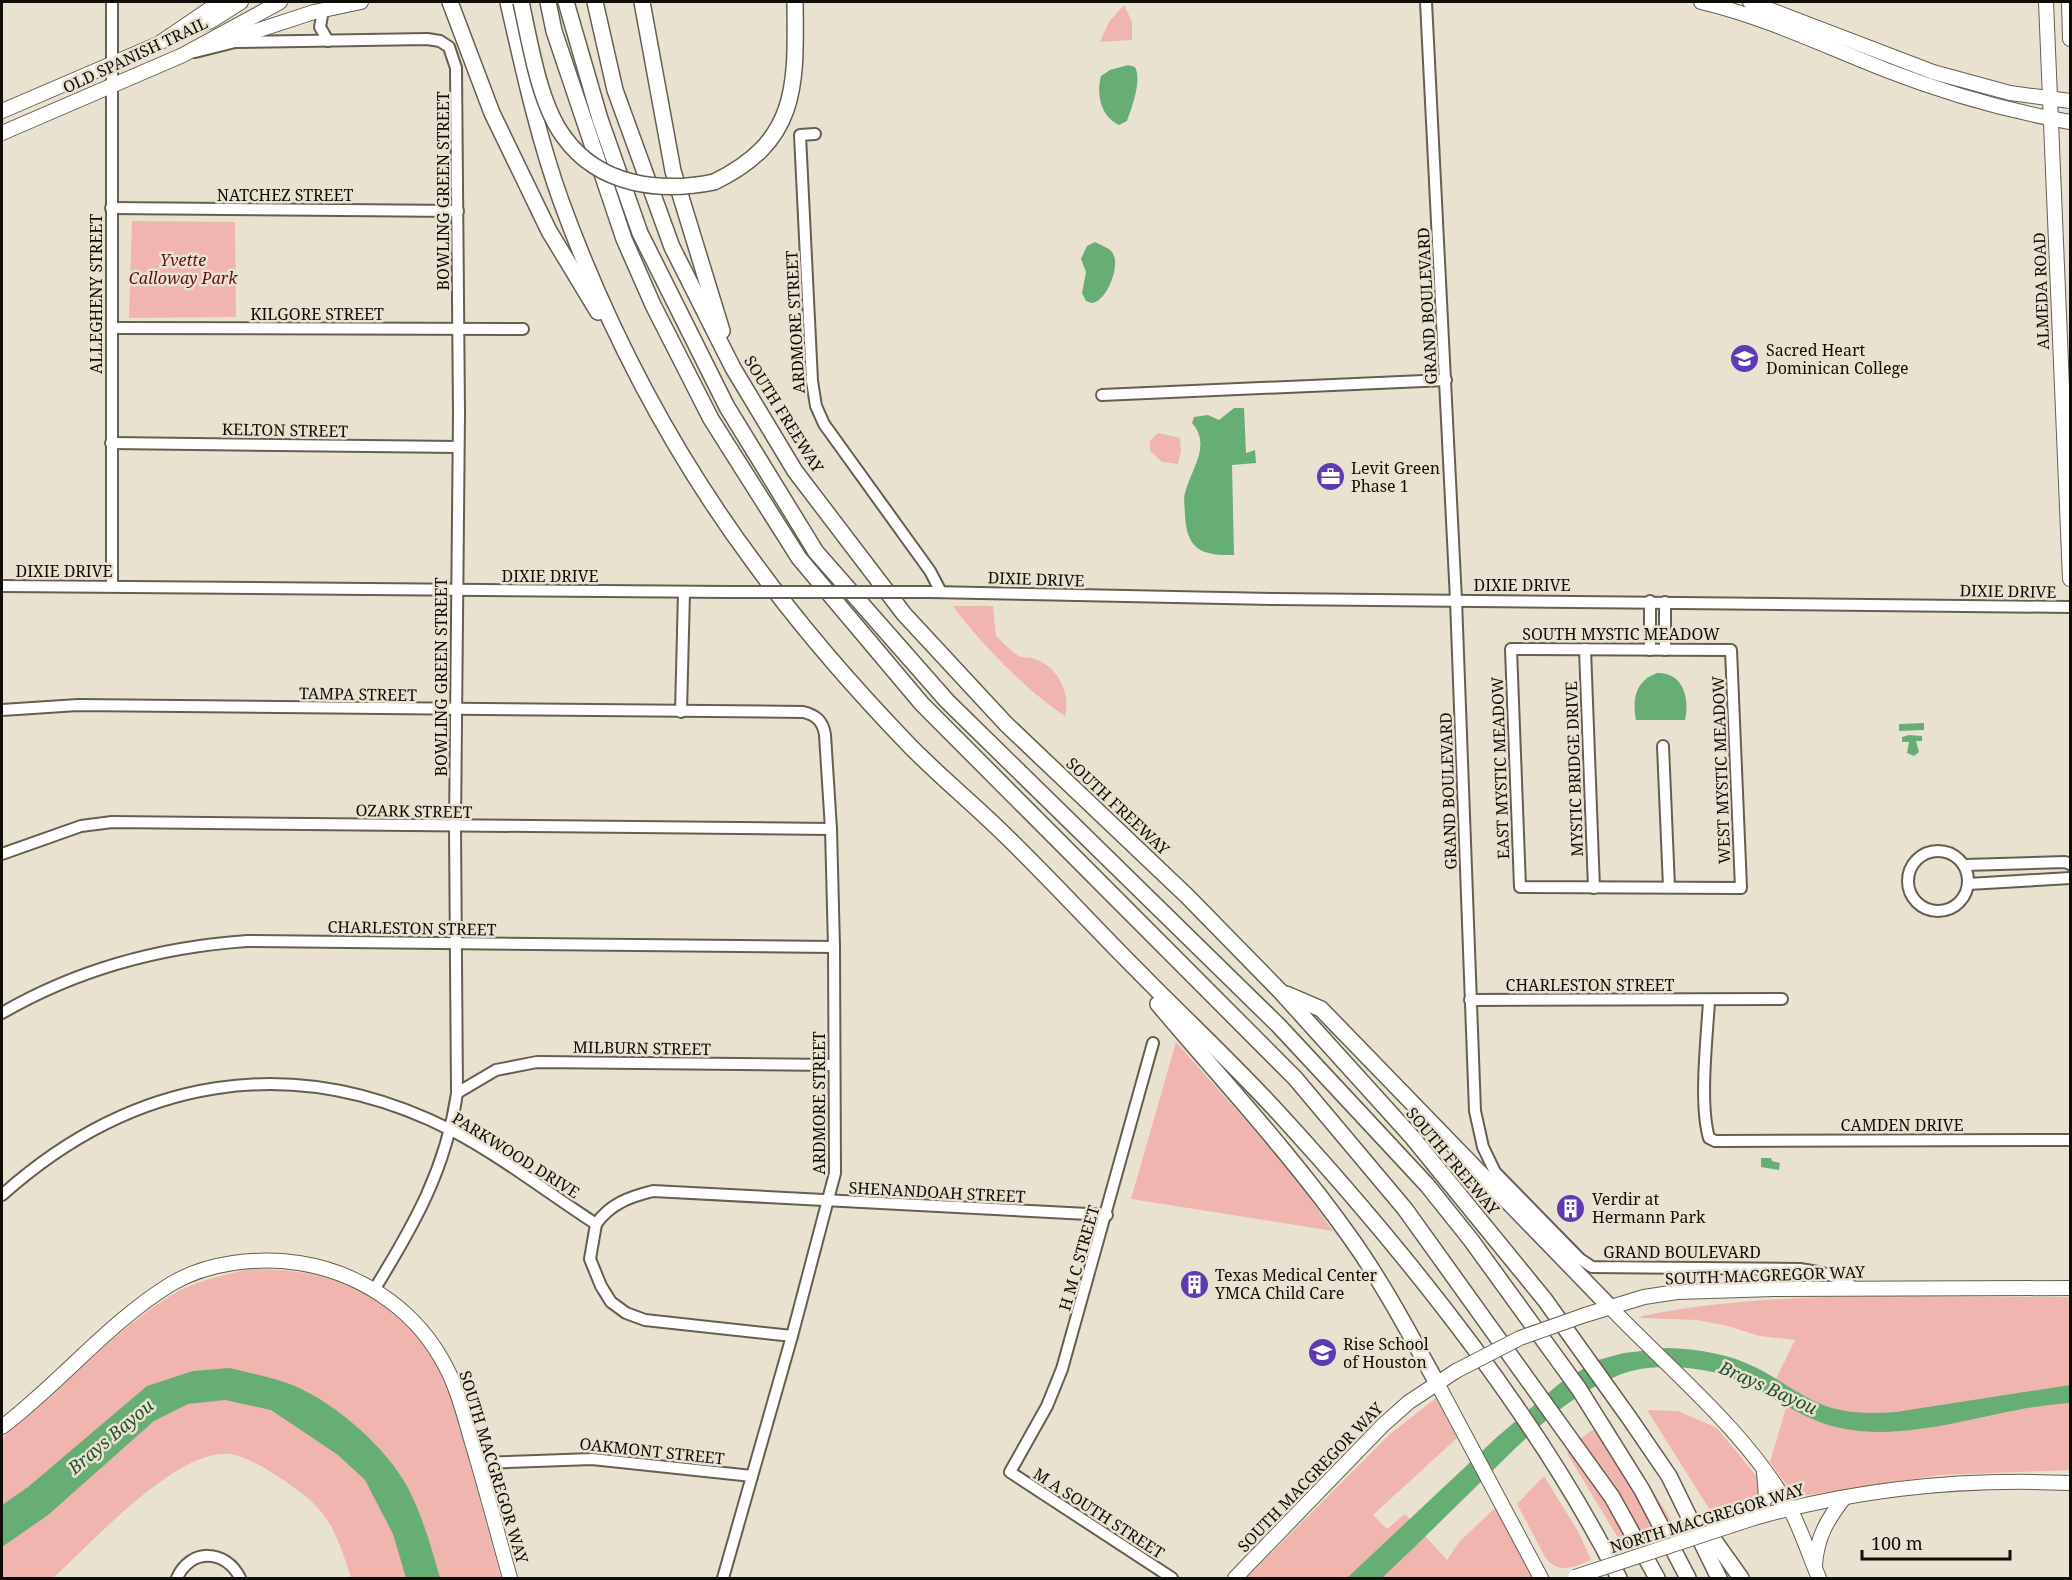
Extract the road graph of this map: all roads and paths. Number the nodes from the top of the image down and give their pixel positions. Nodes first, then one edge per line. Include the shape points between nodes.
1 (112, 2) edge
2 (220, 2) edge
3 (241, 2) edge
4 (280, 2) edge
5 (360, 2) edge
6 (437, 2) edge
7 (508, 2) edge
8 (521, 2) edge
9 (548, 2) edge
10 (566, 2) edge
11 (595, 2) edge
12 (642, 2) edge
13 (648, 2) edge
14 (795, 2) edge
15 (1426, 2) edge
16 (1701, 2) edge
17 (1750, 2) edge
18 (2046, 2) edge
19 (2069, 2) edge
20 (452, 5) edge
21 (323, 10) junction
22 (645, 20) junction
23 (171, 37) junction
24 (2070, 39) edge
25 (328, 40) junction
26 (183, 55) junction
27 (111, 65) junction
28 (111, 86) junction
29 (2052, 99) junction
30 (2070, 101) edge
31 (2, 111) edge
32 (2052, 119) junction
33 (2070, 122) edge
34 (2, 133) edge
35 (815, 134) dead end
36 (111, 208) junction
37 (458, 211) junction
38 (112, 328) junction
39 (458, 329) junction
40 (523, 329) dead end
41 (733, 368) junction
42 (636, 374) junction
43 (1446, 380) junction
44 (1102, 395) dead end
45 (2067, 421) edge
46 (111, 442) junction
47 (459, 447) junction
48 (2070, 579) edge
49 (2, 586) edge
50 (112, 586) junction
51 (457, 590) junction
52 (684, 592) junction
53 (935, 592) junction
54 (1456, 600) junction
55 (1650, 601) junction
56 (1665, 602) junction
57 (2070, 607) edge
58 (1511, 649) joint
59 (1585, 649) junction
60 (1650, 650) junction
61 (1665, 650) junction
62 (1731, 650) joint
63 (2, 710) edge
64 (457, 710) junction
65 (681, 712) junction
66 (821, 721) joint
67 (1663, 746) dead end
68 (455, 827) junction
69 (831, 829) junction
70 (2, 854) edge
71 (2070, 864) edge
72 (1964, 865) junction
73 (2070, 878) edge
74 (1968, 884) junction
75 (1668, 887) junction
76 (1594, 888) junction
77 (1078, 911) junction
78 (455, 944) junction
79 (834, 947) junction
80 (1280, 991) junction
81 (1782, 999) dead end
82 (1470, 1000) junction
83 (1709, 1001) junction
84 (2, 1013) edge
85 (1153, 1043) dead end
86 (834, 1065) junction
87 (457, 1093) junction
88 (451, 1131) junction
89 (2070, 1140) edge
90 (2, 1195) edge
91 (829, 1200) junction
92 (1107, 1215) junction
93 (596, 1224) junction
94 (1856, 1288) junction
95 (2070, 1288) edge
96 (374, 1290) junction
97 (1610, 1307) junction
98 (792, 1336) junction
99 (1437, 1383) junction
100 (2, 1427) edge
101 (478, 1463) junction
102 (1759, 1463) junction
103 (1010, 1472) joint
104 (752, 1476) junction
105 (1669, 1476) junction
106 (2070, 1483) edge
107 (1844, 1498) junction
108 (1790, 1508) junction
109 (1755, 1518) junction
110 (1598, 1536) junction
111 (1817, 1574) edge
112 (1573, 1577) edge
113 (177, 1578) edge
114 (240, 1578) edge
115 (510, 1578) edge
116 (723, 1578) edge
117 (1172, 1578) edge
118 (1235, 1578) edge
119 (1541, 1578) edge
120 (1610, 1578) edge
121 (1619, 1578) edge
122 (1657, 1578) edge
123 (1688, 1578) edge
124 (1719, 1578) edge
125 (1741, 1578) edge

1 - 27 street, ALLEGHENY STREET
2 - 23 main road, OLD SPANISH TRAIL
3 - 23 main road via 211,21
4 - 26 main road, OLD SPANISH TRAIL
5 - 21 main road
6 - 20 highway
7 - 42 highway via 527,85 560,196 590,275
8 - 14 highway, bridge via 547,103 564,137 600,168 632,184 672,188 714,182 746,165 781,124 790,103 796,69
9 - 122 highway via 554,31 633,261 711,419 799,558 922,704 1295,1078 1405,1209 1612,1497
10 - 123 highway via 600,119 640,233 727,407 816,552 947,701 1279,1026 1427,1185 1526,1314 1607,1435 1642,1490
11 - 41 highway, SOUTH FREEWAY via 615,90 653,201
12 - 22 highway
13 - 22 highway
15 - 43 street, GRAND BOULEVARD
16 - 32 main road via 1773,24 1929,85
17 - 29 main road via 1933,72 2010,93
18 - 29 main road, ALMEDA ROAD
19 - 24 main road
20 - 42 highway via 492,113 549,231
21 - 25 street via 320,27
21 - 26 main road
22 - 41 highway via 673,171
23 - 27 main road, OLD SPANISH TRAIL
25 - 26 street via 235,42
25 - 37 street, BOWLING GREEN STREET via 427,39 449,47 458,84
26 - 28 main road, OLD SPANISH TRAIL
27 - 28 street, ALLEGHENY STREET
27 - 31 main road, OLD SPANISH TRAIL
28 - 34 main road, OLD SPANISH TRAIL
28 - 36 street, ALLEGHENY STREET
29 - 30 main road
29 - 32 main road, ALMEDA ROAD
32 - 33 main road
32 - 45 main road, ALMEDA ROAD
35 - 53 street, ARDMORE STREET via 800,135 816,406 837,444 930,572
36 - 37 street, NATCHEZ STREET
36 - 38 street, ALLEGHENY STREET
37 - 39 street, BOWLING GREEN STREET
38 - 39 street, KILGORE STREET
38 - 46 street, ALLEGHENY STREET
39 - 40 street, KILGORE STREET
39 - 47 street, BOWLING GREEN STREET
41 - 80 highway, SOUTH FREEWAY via 795,471 904,614 1006,724 1187,896
42 - 77 highway via 710,500 756,566 830,657 908,744 1009,839
43 - 44 street
43 - 54 street, GRAND BOULEVARD
45 - 48 main road, ALMEDA ROAD
46 - 47 street, KELTON STREET
46 - 50 street, ALLEGHENY STREET
47 - 51 street, BOWLING GREEN STREET
49 - 50 street, DIXIE DRIVE
50 - 51 street, DIXIE DRIVE
51 - 52 street, DIXIE DRIVE
51 - 64 street, BOWLING GREEN STREET
52 - 53 street, DIXIE DRIVE, bridge
52 - 65 street
53 - 54 street, DIXIE DRIVE
54 - 55 street, DIXIE DRIVE
54 - 82 street, GRAND BOULEVARD
55 - 56 street, DIXIE DRIVE
55 - 60 street
56 - 57 street, DIXIE DRIVE
56 - 61 street
58 - 59 street, SOUTH MYSTIC MEADOW
58 - 76 street, EAST MYSTIC MEADOW via 1520,887
59 - 60 street, SOUTH MYSTIC MEADOW
59 - 76 street, MYSTIC BRIDGE DRIVE
60 - 61 street, SOUTH MYSTIC MEADOW
61 - 62 street, SOUTH MYSTIC MEADOW
62 - 75 street, WEST MYSTIC MEADOW via 1741,888
63 - 64 street, TAMPA STREET via 78,705
64 - 65 street, TAMPA STREET
64 - 68 street, BOWLING GREEN STREET
65 - 66 street, TAMPA STREET via 803,711
66 - 69 street, ARDMORE STREET
67 - 75 street
68 - 69 street, OZARK STREET
68 - 70 street, OZARK STREET via 112,822 81,826
68 - 78 street, BOWLING GREEN STREET
69 - 79 street, ARDMORE STREET
71 - 72 street
72 - 74 street
72 - 74 street via 1948,853 1930,852 1916,860 1908,885 1916,902 1942,911 1960,902
73 - 74 street
75 - 76 street
77 - 99 highway via 1283,1150 1351,1238
77 - 110 highway via 1281,1115 1366,1212 1469,1342 1557,1467
78 - 79 street, CHARLESTON STREET
78 - 84 street, CHARLESTON STREET via 247,941 197,945 106,966 57,984
78 - 87 street, BOWLING GREEN STREET
79 - 86 street, ARDMORE STREET
80 - 97 highway via 1321,1009
80 - 105 highway, SOUTH FREEWAY via 1412,1137 1545,1300
81 - 83 street, CHARLESTON STREET
82 - 83 street, CHARLESTON STREET
82 - 94 street, GRAND BOULEVARD via 1475,1111 1488,1161 1580,1259 1592,1267 1607,1269 1800,1269 1842,1278
83 - 89 street, CAMDEN DRIVE via 1705,1065 1708,1132 1715,1141
85 - 92 street, H M C STREET
86 - 87 street, MILBURN STREET via 537,1062 496,1070
86 - 91 street, ARDMORE STREET via 835,1163
87 - 88 street, BOWLING GREEN STREET
88 - 90 street, PARKWOOD DRIVE via 387,1104 329,1089 274,1083 196,1091 100,1124 32,1168
88 - 93 street, PARKWOOD DRIVE
88 - 96 street, BOWLING GREEN STREET via 417,1220
91 - 92 street, SHENANDOAH STREET
91 - 93 street, SHENANDOAH STREET via 652,1191 606,1210
91 - 98 street, ARDMORE STREET
92 - 103 street, H M C STREET via 1062,1369 1047,1406
93 - 98 street via 590,1259 611,1302 626,1313 645,1320
94 - 95 main road, SOUTH MACGREGOR WAY
94 - 97 main road, SOUTH MACGREGOR WAY via 1677,1292
96 - 100 main road, SOUTH MACGREGOR WAY via 319,1266 286,1261 227,1264 197,1273 146,1301
96 - 101 main road, SOUTH MACGREGOR WAY via 418,1327 441,1357 453,1381
97 - 99 main road, SOUTH MACGREGOR WAY, bridge via 1520,1338
97 - 102 main road via 1720,1417
98 - 104 street, ARDMORE STREET
99 - 118 main road, SOUTH MACGREGOR WAY via 1383,1425
99 - 119 main road
101 - 104 street, OAKMONT STREET via 592,1458
101 - 115 main road, SOUTH MACGREGOR WAY
102 - 108 main road
102 - 109 main road via 1767,1485 1766,1497
103 - 117 street, M A SOUTH STREET
104 - 116 street, ARDMORE STREET
105 - 124 highway, SOUTH FREEWAY
105 - 125 highway
106 - 107 main road, NORTH MACGREGOR WAY via 1943,1484
107 - 108 main road, NORTH MACGREGOR WAY
107 - 111 main road via 1826,1521 1817,1543
108 - 109 main road, NORTH MACGREGOR WAY
108 - 111 main road
109 - 112 main road, NORTH MACGREGOR WAY, bridge
110 - 120 highway
110 - 121 highway
113 - 114 street via 189,1561 209,1555 228,1562

